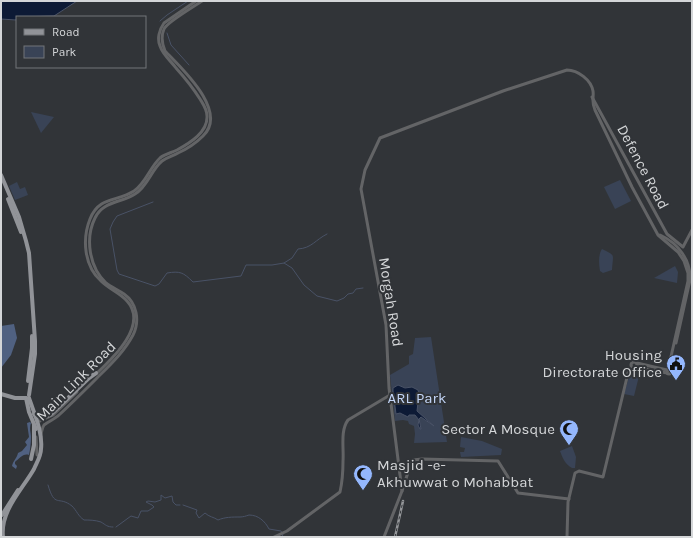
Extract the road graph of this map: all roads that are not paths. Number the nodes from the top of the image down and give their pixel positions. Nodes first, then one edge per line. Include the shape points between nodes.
1 (196, 1) edge
2 (202, 1) edge
3 (182, 13) junction
4 (592, 97) junction
5 (1, 175) edge
6 (1, 181) edge
7 (118, 199) junction
8 (12, 204) junction
9 (692, 230) edge
10 (90, 233) junction
11 (85, 234) junction
12 (665, 238) junction
13 (100, 279) junction
14 (96, 373) junction
15 (1, 393) edge
16 (390, 395) junction
17 (27, 397) junction
18 (34, 414) junction
19 (34, 422) junction
20 (40, 422) dead end
21 (35, 433) dead end
22 (41, 439) junction
23 (37, 455) junction
24 (31, 459) dead end
25 (402, 491) junction
26 (569, 499) junction
27 (1, 519) edge
28 (3, 537) edge
29 (274, 537) edge
30 (384, 537) edge
31 (567, 537) edge

1 - 3 street, Main Link Road
2 - 3 street, Main Link Road
3 - 7 street, Main Link Road via 166,26 161,35 163,46 196,85 209,106 211,115 207,132 197,141 162,161 141,189 128,198
4 - 12 street, Defence Road
4 - 12 street via 593,106 632,187 658,235
4 - 16 street, Morgah Road via 593,91 581,75 567,70 503,91 380,138 365,170 361,189 386,325
5 - 8 main road
6 - 8 main road
7 - 10 street, Main Link Road via 101,210
7 - 11 street, Main Link Road via 104,202 98,207
8 - 17 main road via 24,242 31,309 32,348
9 - 12 street, Defence Road via 683,247
10 - 11 street
10 - 13 street, Main Link Road via 90,248
11 - 13 street, Main Link Road via 89,265
12 - 26 street via 683,255 690,276 668,371 635,366 629,369 603,477 579,471 576,473
13 - 14 street, Main Link Road via 127,300 134,316 128,337
13 - 22 street, Main Link Road via 131,301 137,317 134,331 118,357 58,416 45,425
14 - 18 main road via 50,415 42,418
14 - 20 street, Main Link Road via 53,415
15 - 17 main road via 15,398
16 - 25 street, Morgah Road
16 - 29 street via 346,421 340,492 287,531
17 - 18 main road
17 - 19 main road via 29,412
18 - 22 main road
19 - 23 main road via 39,442
19 - 24 main road
21 - 23 street, Main Link Road
22 - 28 main road via 39,459 4,517
23 - 27 main road via 23,483 4,509
25 - 26 street via 413,460 498,461 518,493
25 - 30 street
26 - 31 street

